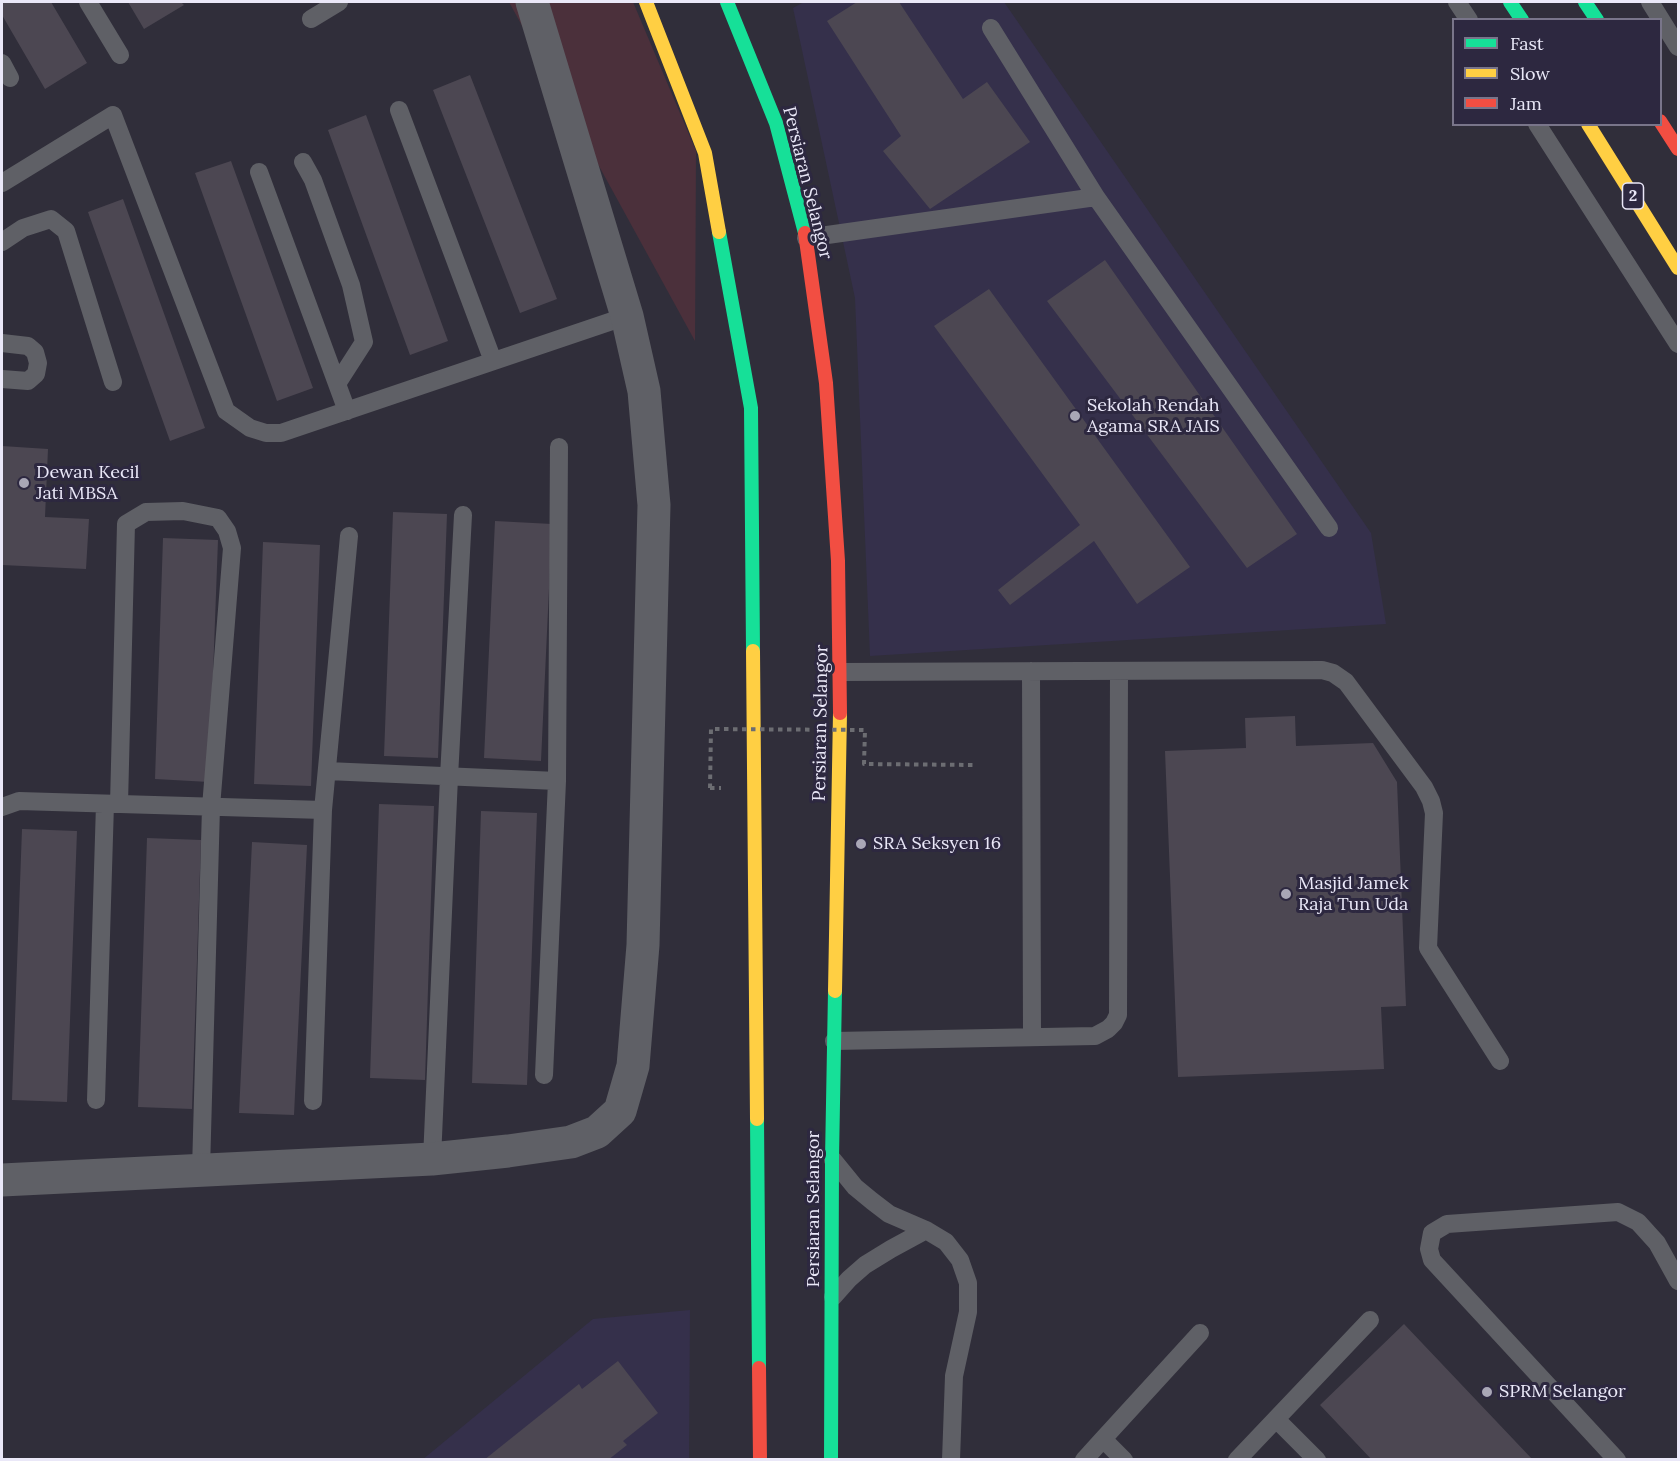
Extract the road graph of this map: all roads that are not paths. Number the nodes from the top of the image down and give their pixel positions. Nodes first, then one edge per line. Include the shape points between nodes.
1 (88, 2) edge
2 (339, 2) edge
3 (532, 2) edge
4 (646, 2) edge
5 (727, 2) edge
6 (1457, 2) edge
7 (1510, 2) edge
8 (1585, 2) edge
9 (1650, 2) edge
10 (1468, 18) edge
11 (1521, 18) edge
12 (1596, 18) edge
13 (1660, 18) edge
14 (311, 19) dead end
15 (1662, 21) edge
16 (990, 28) dead end
17 (1678, 47) edge
18 (120, 55) dead end
19 (399, 110) dead end
20 (1662, 123) edge
21 (1538, 126) edge
22 (1589, 126) edge
23 (1678, 149) edge
24 (303, 162) dead end
25 (259, 172) dead end
26 (2, 183) edge
27 (1096, 197) junction
28 (806, 238) junction
29 (2, 242) edge
30 (1678, 268) edge
31 (627, 316) junction
32 (2, 343) edge
33 (1678, 344) edge
34 (493, 361) junction
35 (2, 380) edge
36 (113, 382) dead end
37 (337, 384) junction
38 (346, 411) junction
39 (559, 447) dead end
40 (463, 514) dead end
41 (1329, 528) dead end
42 (350, 536) dead end
43 (1031, 671) junction
44 (1119, 671) junction
45 (841, 672) junction
46 (327, 771) junction
47 (449, 777) junction
48 (557, 782) junction
49 (112, 804) junction
50 (2, 807) edge
51 (212, 807) junction
52 (323, 810) junction
53 (1032, 1036) junction
54 (834, 1041) junction
55 (1500, 1061) dead end
56 (544, 1075) dead end
57 (96, 1100) dead end
58 (313, 1101) dead end
59 (432, 1159) junction
60 (832, 1159) junction
61 (201, 1170) junction
62 (2, 1180) edge
63 (926, 1230) junction
64 (1678, 1281) edge
65 (831, 1299) junction
66 (1370, 1320) dead end
67 (1200, 1333) dead end
68 (1276, 1419) junction
69 (1103, 1439) junction
70 (760, 1460) edge
71 (831, 1460) edge
72 (951, 1460) edge
73 (1084, 1460) edge
74 (1124, 1460) edge
75 (1237, 1460) edge
76 (1317, 1460) edge
77 (1617, 1460) edge

1 - 18 lane
2 - 14 lane
3 - 31 street
4 - 70 main road via 705,153 750,408
5 - 28 main road, Persiaran Selangor via 776,123
6 - 10 lane
7 - 11 main road
8 - 12 main road
9 - 13 lane
15 - 17 lane
16 - 27 lane
19 - 34 lane
20 - 23 main road
21 - 33 lane
22 - 30 main road, 2
24 - 37 lane via 351,285 364,342
25 - 37 lane
26 - 38 lane via 113,116 226,411 250,428 266,433 281,433
27 - 28 lane
27 - 41 lane
28 - 45 main road, Persiaran Selangor via 826,383
29 - 36 lane via 23,228 51,219 66,231
31 - 34 lane
31 - 59 street via 644,391 654,505 643,945 633,1066 620,1111 597,1132 571,1142
32 - 35 lane via 28,346 38,363 36,375 28,381
34 - 38 lane
37 - 38 lane
39 - 48 lane
40 - 47 lane
42 - 46 lane
43 - 44 lane
43 - 45 lane
43 - 53 lane
44 - 53 lane via 1118,1015 1108,1029 1095,1036
44 - 55 lane via 1322,670 1346,682 1431,801 1434,813 1428,948
45 - 54 main road, Persiaran Selangor
46 - 47 lane
46 - 52 lane
47 - 48 lane
47 - 59 lane
48 - 56 lane
49 - 50 lane via 19,801
49 - 51 lane
49 - 51 lane via 126,524 146,512 183,511 218,518 232,548
49 - 57 lane
51 - 52 lane
51 - 61 lane
52 - 58 lane
53 - 54 lane
54 - 60 main road, Persiaran Selangor
59 - 61 street
60 - 63 lane via 872,1202
60 - 65 main road, Persiaran Selangor
61 - 62 street
63 - 65 lane via 865,1265
63 - 72 lane via 946,1242 960,1260 968,1283 968,1312 954,1376
64 - 77 lane via 1657,1242 1638,1222 1618,1212 1447,1224 1432,1233 1432,1260
65 - 71 main road, Persiaran Selangor
66 - 68 lane
67 - 69 lane
68 - 75 lane
68 - 76 lane
69 - 73 lane
69 - 74 lane

